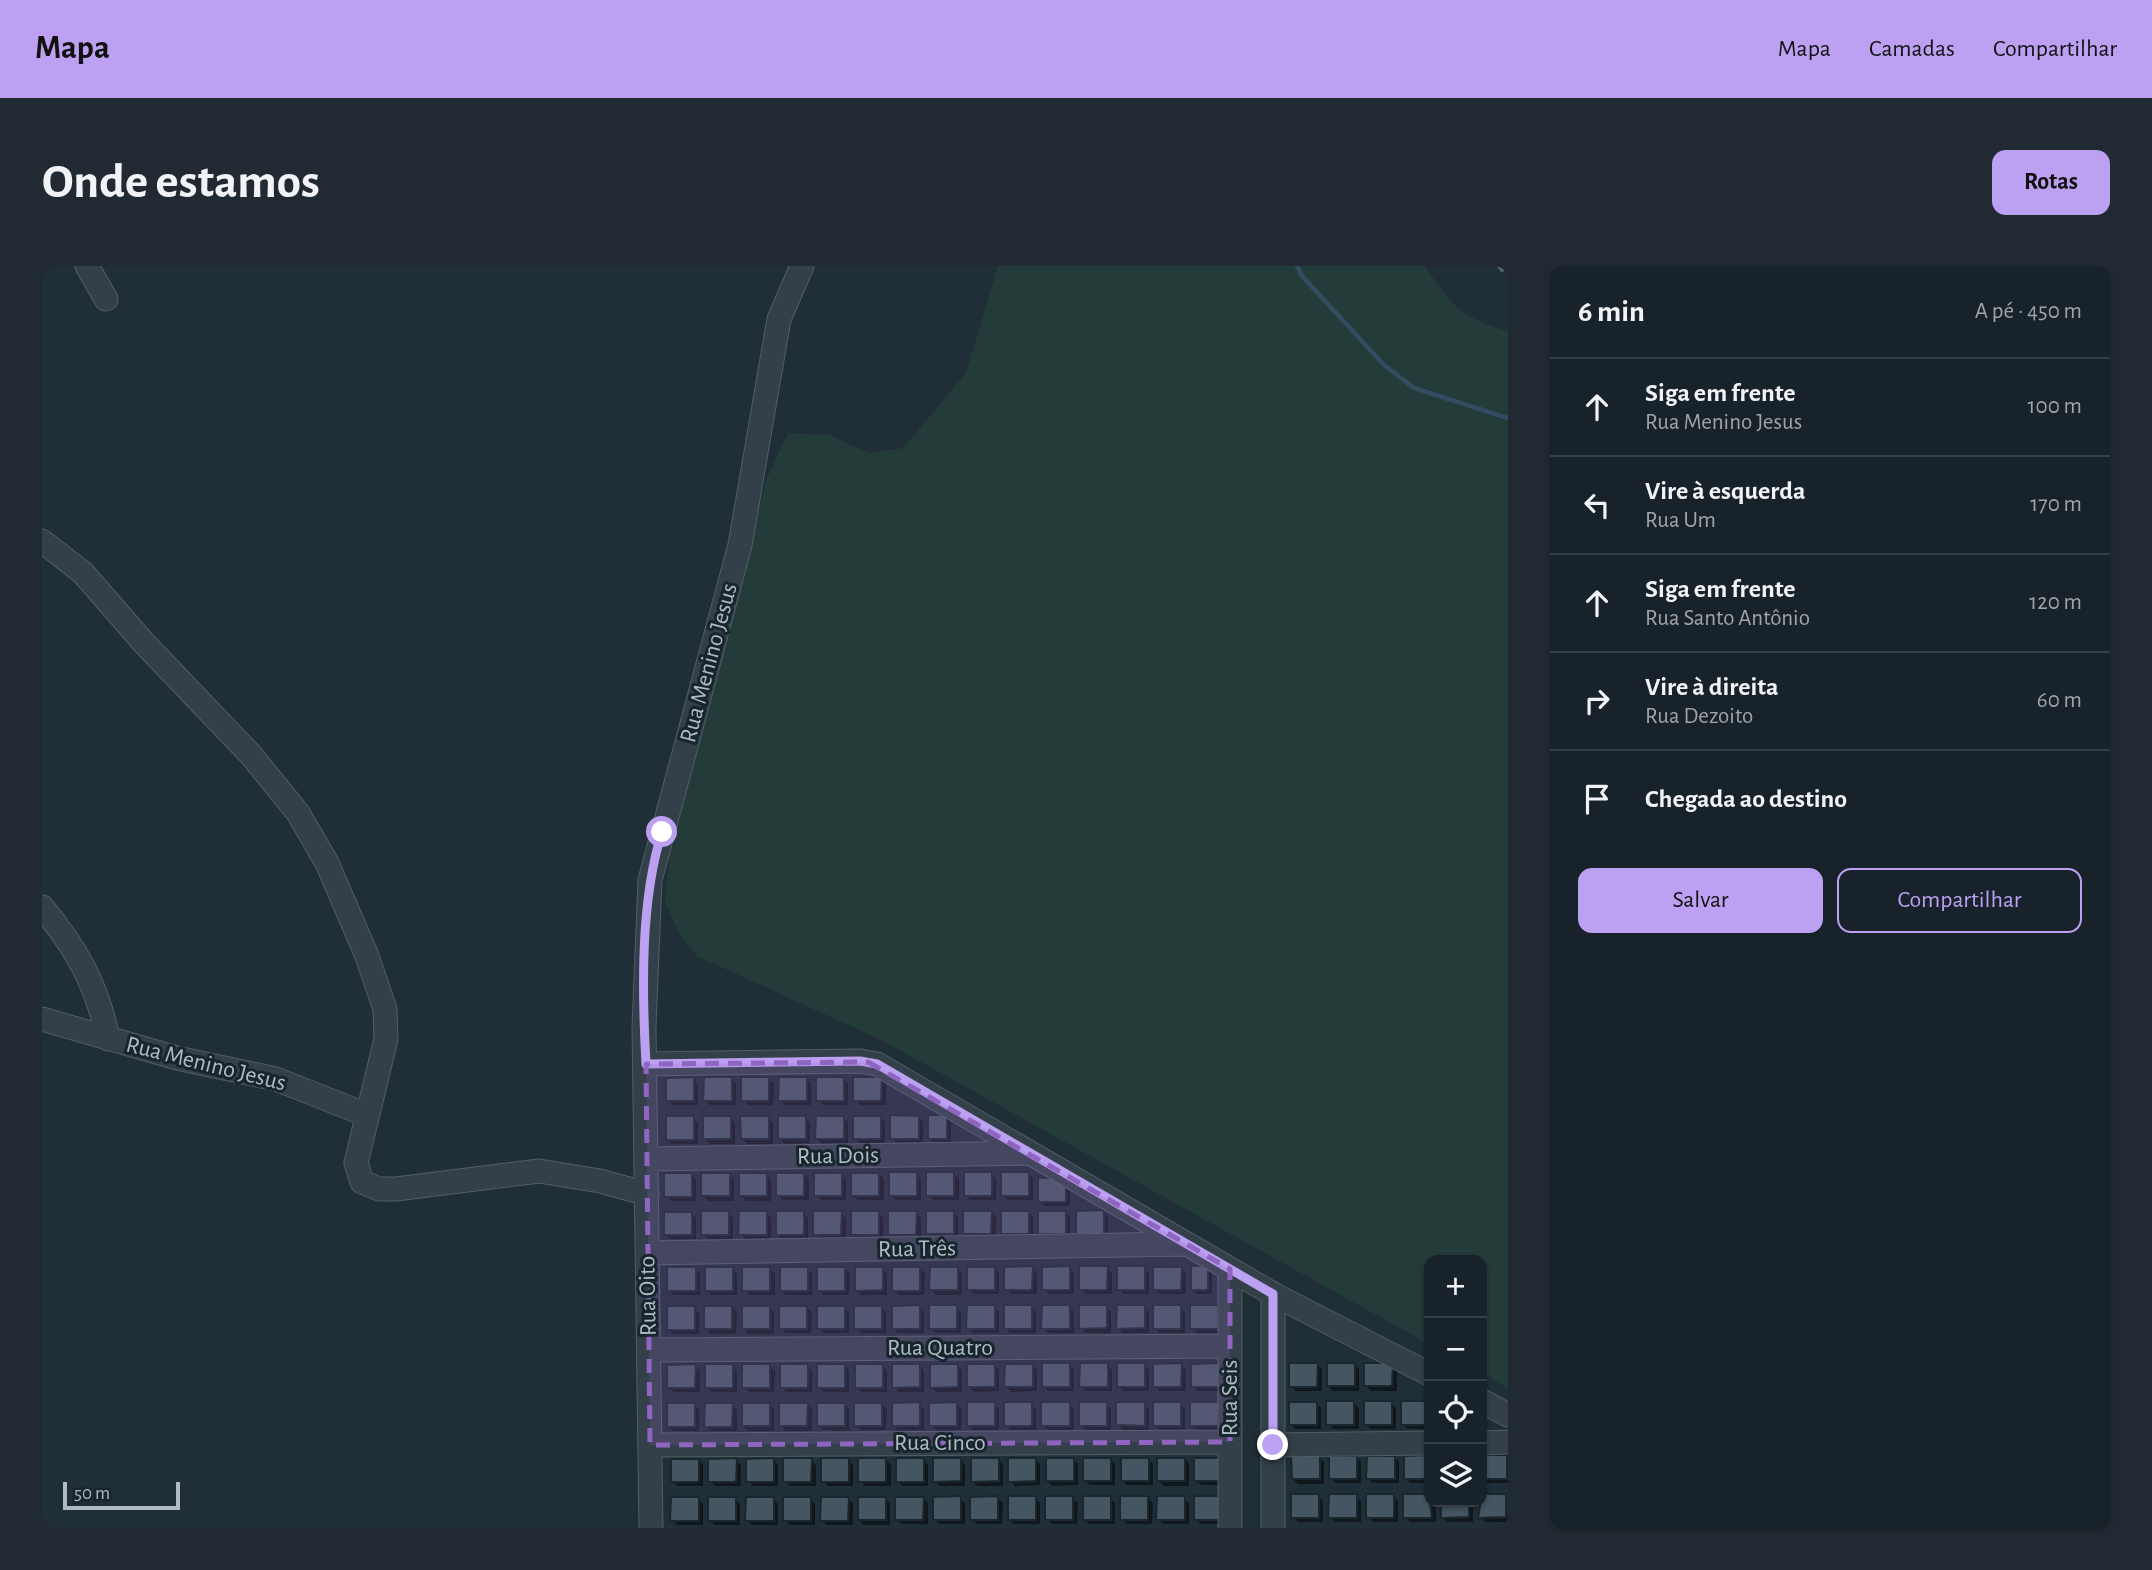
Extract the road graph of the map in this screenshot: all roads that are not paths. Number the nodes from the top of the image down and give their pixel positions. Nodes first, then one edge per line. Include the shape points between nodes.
1 (87, 266) edge
2 (802, 266) edge
3 (106, 299) dead end
4 (42, 541) edge
5 (42, 907) edge
6 (42, 1019) edge
7 (108, 1039) junction
8 (646, 1064) junction
9 (367, 1115) junction
10 (1030, 1153) junction
11 (647, 1159) junction
12 (647, 1194) junction
13 (1187, 1244) junction
14 (648, 1253) junction
15 (1230, 1269) junction
16 (1273, 1294) junction
17 (1230, 1346) junction
18 (649, 1350) junction
19 (1424, 1371) edge
20 (1487, 1404) edge
21 (1508, 1415) edge
22 (1230, 1442) junction
23 (1508, 1442) edge
24 (1424, 1443) edge
25 (1487, 1443) edge
26 (650, 1445) junction
27 (1273, 1445) junction
28 (651, 1528) edge
29 (1230, 1528) edge
30 (1273, 1528) edge

1 - 3 street
2 - 8 street, Rua Menino Jesus via 779,319 738,556 655,854 647,921
4 - 9 street via 83,573 251,755 304,823 347,905 385,1009 386,1039
5 - 7 street via 78,954 96,990
6 - 7 street, Rua Menino Jesus
7 - 9 street, Rua Menino Jesus via 276,1079
8 - 10 street via 877,1064
8 - 11 street, Rua Oito
9 - 12 street via 357,1170 362,1182 379,1189 539,1171
10 - 11 street, Rua Dois
10 - 13 street
11 - 12 street, Rua Oito
12 - 14 street, Rua Oito
13 - 14 street, Rua Três
13 - 15 street
14 - 18 street, Rua Oito
15 - 16 street
15 - 17 street, Rua Seis
16 - 19 street
16 - 27 street
17 - 18 street, Rua Quatro
17 - 22 street, Rua Seis
18 - 26 street, Rua Oito
20 - 21 street
22 - 26 street, Rua Cinco
22 - 29 street, Rua Seis
23 - 25 street
24 - 27 street
26 - 28 street, Rua Oito
27 - 30 street

